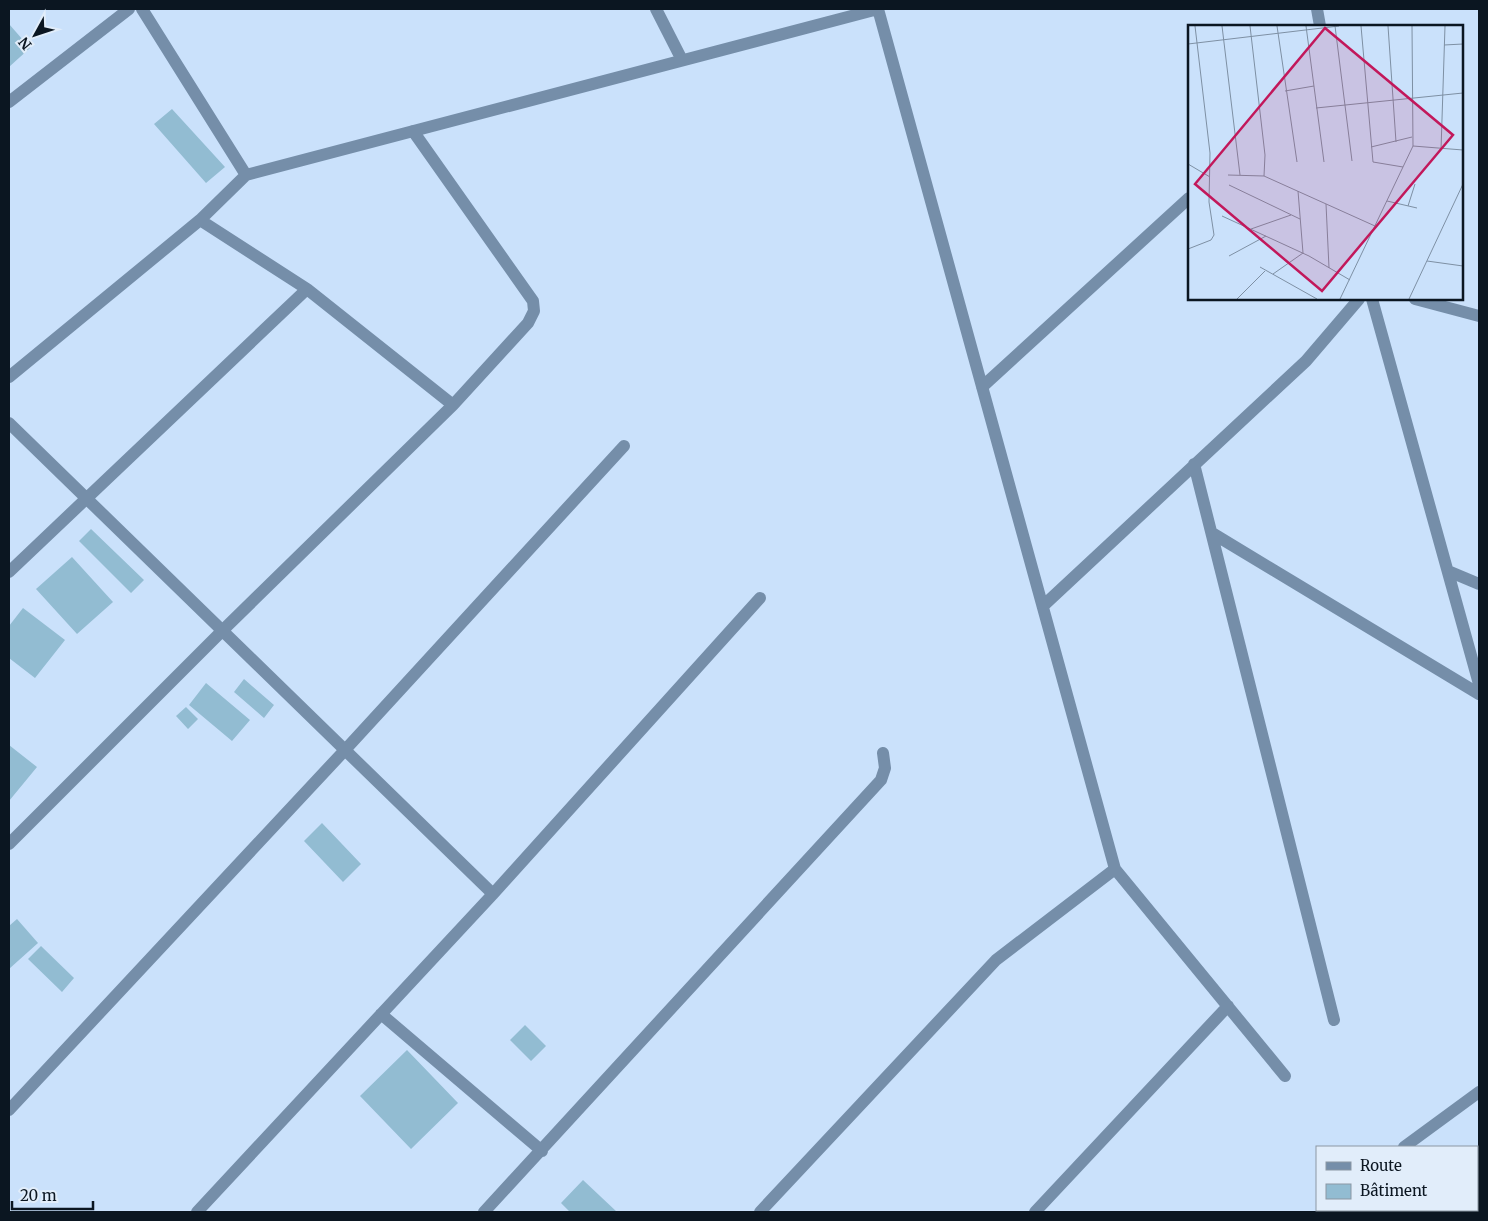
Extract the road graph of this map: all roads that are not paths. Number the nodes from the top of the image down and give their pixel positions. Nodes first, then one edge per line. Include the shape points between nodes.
1 (129, 9) edge
2 (142, 9) edge
3 (656, 9) edge
4 (878, 9) edge
5 (1317, 9) edge
6 (1320, 25) edge
7 (682, 60) junction
8 (9, 102) edge
9 (413, 131) junction
10 (246, 175) junction
11 (1188, 199) edge
12 (200, 220) junction
13 (307, 289) junction
14 (1358, 300) edge
15 (1372, 300) edge
16 (1418, 300) edge
17 (1479, 316) edge
18 (9, 377) edge
19 (982, 387) junction
20 (454, 405) junction
21 (9, 424) edge
22 (624, 446) dead end
23 (1194, 464) junction
24 (85, 498) junction
25 (1212, 533) junction
26 (9, 572) edge
27 (1448, 572) junction
28 (1479, 584) edge
29 (760, 598) dead end
30 (1043, 606) junction
31 (222, 631) junction
32 (1479, 684) edge
33 (1479, 694) edge
34 (345, 750) junction
35 (883, 753) dead end
36 (9, 844) edge
37 (1115, 869) junction
38 (493, 894) junction
39 (1228, 1006) junction
40 (381, 1014) junction
41 (1334, 1020) dead end
42 (1285, 1076) dead end
43 (1479, 1092) edge
44 (9, 1110) edge
45 (1405, 1146) edge
46 (542, 1151) junction
47 (197, 1212) edge
48 (484, 1212) edge
49 (760, 1212) edge
50 (1035, 1212) edge

1 - 8 street
2 - 10 street
3 - 7 street
4 - 7 street
4 - 19 street
5 - 6 street
7 - 9 street
9 - 10 street
9 - 20 street via 533,300 534,311 528,323
10 - 12 street
11 - 19 street
12 - 13 street
12 - 18 street
13 - 20 street
13 - 24 street
14 - 23 street via 1306,361
15 - 27 street
16 - 17 street
19 - 30 street
20 - 31 street
21 - 24 street
22 - 34 street
23 - 25 street
23 - 30 street
24 - 26 street
24 - 31 street
25 - 33 street
25 - 41 street
27 - 28 street
27 - 32 street
29 - 38 street
30 - 37 street
31 - 34 street
31 - 36 street
34 - 38 street
34 - 44 street
35 - 46 street via 885,768 881,780
37 - 39 street
37 - 49 street via 996,960
38 - 40 street
39 - 42 street
39 - 50 street
40 - 46 street
40 - 47 street
43 - 45 street
46 - 48 street

